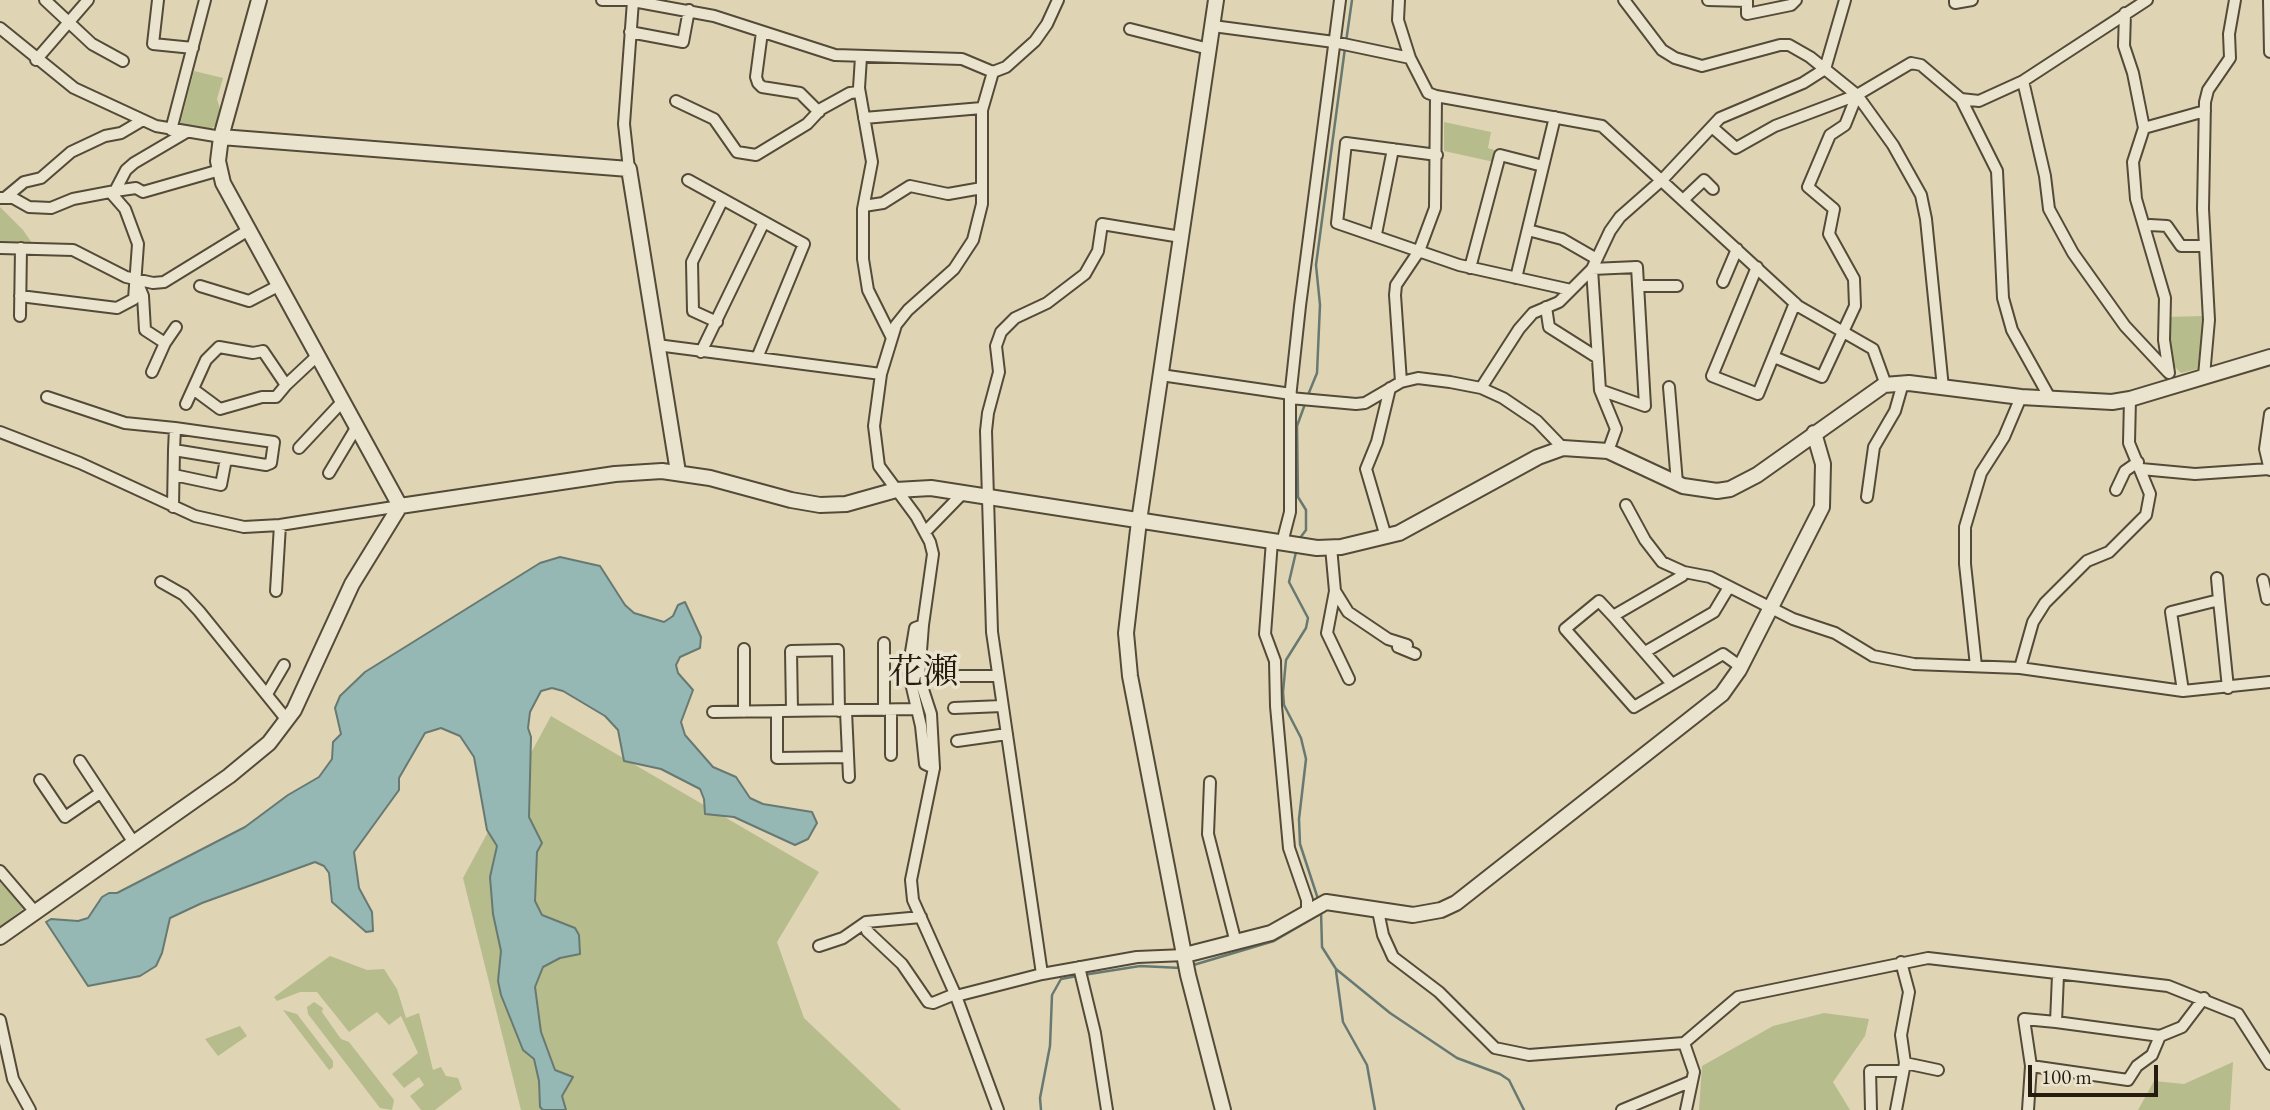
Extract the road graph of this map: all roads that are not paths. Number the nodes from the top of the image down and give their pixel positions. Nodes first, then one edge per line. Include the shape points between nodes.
1 (45, 0) edge
2 (88, 0) edge
3 (158, 0) edge
4 (205, 0) edge
5 (259, 0) edge
6 (602, 0) edge
7 (633, 0) edge
8 (1058, 0) edge
9 (1216, 0) edge
10 (1340, 0) edge
11 (1399, 0) edge
12 (1624, 0) edge
13 (1708, 0) edge
14 (1796, 0) edge
15 (1845, 0) edge
16 (1955, 0) edge
17 (1972, 0) edge
18 (2235, 0) edge
19 (2269, 0) edge
20 (1747, 1) edge
21 (2143, 1) edge
22 (688, 10) junction
23 (2125, 13) junction
24 (69, 22) junction
25 (1213, 26) junction
26 (0, 28) edge
27 (1130, 29) dead end
28 (630, 32) junction
29 (762, 32) junction
30 (1337, 43) junction
31 (193, 48) junction
32 (1209, 50) junction
33 (2270, 52) edge
34 (861, 57) junction
35 (1410, 58) junction
36 (36, 60) junction
37 (123, 61) dead end
38 (1825, 69) junction
39 (993, 72) junction
40 (2023, 82) junction
41 (859, 92) junction
42 (1857, 95) junction
43 (1436, 96) junction
44 (1961, 99) junction
45 (676, 101) dead end
46 (982, 108) junction
47 (2205, 111) junction
48 (818, 112) junction
49 (1555, 117) junction
50 (864, 118) junction
51 (143, 120) junction
52 (1712, 127) junction
53 (2144, 128) junction
54 (172, 130) junction
55 (185, 133) junction
56 (221, 137) junction
57 (1393, 149) junction
58 (1437, 155) junction
59 (1543, 166) junction
60 (629, 169) junction
61 (220, 170) junction
62 (1662, 179) junction
63 (688, 180) dead end
64 (982, 188) junction
65 (1713, 189) dead end
66 (113, 192) junction
67 (3, 197) edge
68 (723, 198) junction
69 (1684, 199) junction
70 (864, 206) junction
71 (764, 222) junction
72 (2150, 225) dead end
73 (1528, 230) junction
74 (247, 231) junction
75 (1376, 234) junction
76 (1181, 237) junction
77 (2204, 246) junction
78 (0, 248) edge
79 (21, 248) junction
80 (1737, 249) junction
81 (1419, 251) junction
82 (1593, 263) junction
83 (1756, 267) junction
84 (1471, 268) junction
85 (1516, 278) junction
86 (137, 282) junction
87 (1723, 282) dead end
88 (200, 286) dead end
89 (278, 286) junction
90 (1638, 286) junction
91 (1677, 286) dead end
92 (1571, 290) junction
93 (20, 296) junction
94 (1795, 303) junction
95 (1546, 307) junction
96 (20, 316) dead end
97 (717, 322) junction
98 (176, 327) dead end
99 (1842, 331) junction
100 (891, 336) junction
101 (165, 343) junction
102 (657, 345) junction
103 (701, 352) junction
104 (317, 356) junction
105 (1774, 357) junction
106 (757, 358) junction
107 (1598, 358) junction
108 (2269, 362) edge
109 (152, 372) dead end
110 (881, 374) junction
111 (1161, 375) junction
112 (2204, 376) junction
113 (2174, 378) junction
114 (1401, 382) junction
115 (1902, 383) junction
116 (286, 385) junction
117 (1886, 385) junction
118 (1390, 387) junction
119 (1669, 387) dead end
120 (1480, 388) junction
121 (1943, 388) junction
122 (192, 389) junction
123 (1600, 390) junction
124 (1291, 396) junction
125 (47, 397) dead end
126 (2021, 397) junction
127 (2051, 400) junction
128 (2130, 400) junction
129 (342, 402) junction
130 (186, 404) dead end
131 (2270, 414) edge
132 (175, 428) junction
133 (356, 428) junction
134 (0, 432) edge
135 (1814, 433) junction
136 (299, 448) dead end
137 (1563, 448) junction
138 (174, 450) junction
139 (1608, 451) junction
140 (226, 459) junction
141 (2140, 466) junction
142 (2270, 470) edge
143 (678, 472) junction
144 (329, 473) dead end
145 (174, 475) junction
146 (1676, 483) junction
147 (896, 490) junction
148 (2116, 490) dead end
149 (962, 494) junction
150 (1867, 497) dead end
151 (987, 499) junction
152 (1626, 505) dead end
153 (400, 506) junction
154 (173, 507) junction
155 (1139, 521) junction
156 (280, 525) junction
157 (925, 532) junction
158 (1386, 537) junction
159 (1287, 543) junction
160 (1331, 547) junction
161 (1684, 572) junction
162 (2217, 578) dead end
163 (161, 582) dead end
164 (1729, 587) junction
165 (276, 591) dead end
166 (1335, 591) junction
167 (2219, 600) junction
168 (1772, 609) junction
169 (1613, 616) junction
170 (923, 625) junction
171 (1388, 639) junction
172 (884, 643) dead end
173 (1407, 645) dead end
174 (744, 649) dead end
175 (1645, 652) junction
176 (1415, 654) dead end
177 (284, 664) dead end
178 (1976, 666) junction
179 (1741, 667) junction
180 (2020, 668) junction
181 (960, 676) dead end
182 (998, 676) junction
183 (1349, 680) dead end
184 (2270, 682) edge
185 (1672, 684) junction
186 (2228, 688) junction
187 (2183, 691) junction
188 (267, 694) junction
189 (1002, 706) junction
190 (954, 708) dead end
191 (917, 709) junction
192 (887, 710) junction
193 (792, 711) junction
194 (843, 711) junction
195 (713, 712) dead end
196 (744, 712) junction
197 (776, 712) junction
198 (287, 720) junction
199 (1007, 734) junction
200 (957, 741) dead end
201 (891, 755) dead end
202 (848, 757) junction
203 (80, 761) dead end
204 (934, 768) junction
205 (849, 777) dead end
206 (40, 780) dead end
207 (1210, 782) dead end
208 (100, 793) junction
209 (134, 843) junction
210 (0, 871) edge
211 (1317, 906) junction
212 (1378, 911) junction
213 (36, 913) junction
214 (921, 917) junction
215 (866, 922) junction
216 (0, 937) edge
217 (1236, 943) junction
218 (819, 946) dead end
219 (1902, 962) junction
220 (1186, 963) junction
221 (1079, 967) junction
222 (1042, 974) junction
223 (2058, 975) junction
224 (955, 995) junction
225 (2203, 998) junction
226 (0, 1020) edge
227 (2056, 1022) junction
228 (2160, 1036) junction
229 (1684, 1043) junction
230 (2270, 1064) edge
231 (2031, 1066) junction
232 (1904, 1067) junction
233 (1938, 1070) dead end
234 (1692, 1081) junction
235 (30, 1110) edge
236 (998, 1110) edge
237 (1107, 1110) edge
238 (1223, 1110) edge
239 (1622, 1110) edge
240 (1686, 1110) edge
241 (1871, 1110) edge
242 (1896, 1110) edge
243 (2028, 1110) edge

1 - 24 street
2 - 24 street
3 - 31 street via 153,44
4 - 31 street
5 - 56 street
6 - 7 street
7 - 22 street
7 - 28 street
8 - 39 street via 1035,41 1006,67
9 - 25 street
10 - 30 street
11 - 35 street via 1398,20
12 - 38 street via 1662,50 1685,62 1720,64 1780,45 1797,48
13 - 20 street
14 - 20 street via 1747,14
15 - 38 street
16 - 17 street
18 - 47 street via 2230,58 2208,90
19 - 33 street
21 - 23 street
22 - 28 street via 682,42
22 - 29 street
23 - 40 street
23 - 53 street via 2123,46
24 - 36 street
24 - 37 street via 92,44
25 - 30 street
25 - 32 street
26 - 36 street
27 - 32 street
28 - 60 street via 625,124
29 - 34 street via 835,55
29 - 48 street via 758,83 800,93
30 - 35 street
30 - 124 street
31 - 54 street
32 - 76 street
34 - 39 street via 962,59
34 - 41 street
35 - 43 street via 1428,93
36 - 51 street via 74,88
38 - 42 street
38 - 52 street via 1736,109
39 - 46 street
40 - 44 street via 1979,102
40 - 113 street via 2049,209 2073,253 2125,326
41 - 48 street
41 - 50 street
42 - 44 street via 1911,63 1921,65
42 - 52 street via 1775,126 1736,148
42 - 99 street via 1845,125 1830,135 1808,187 1834,209 1829,234 1854,279 1855,306
42 - 121 street via 1921,195
43 - 49 street
43 - 58 street
44 - 127 street via 1997,171 2003,298 2012,330
45 - 48 street via 715,119 737,152 756,155 807,124
46 - 50 street
46 - 64 street
47 - 53 street
47 - 77 street
49 - 59 street
49 - 62 street via 1602,126
50 - 70 street via 872,162
51 - 54 street
51 - 67 street via 71,152 41,178 24,182
52 - 62 street
53 - 113 street via 2133,162 2136,199 2165,298 2164,340
54 - 55 street
55 - 56 street
55 - 66 street via 134,163
56 - 60 street
56 - 61 street
57 - 58 street
57 - 75 street
57 - 75 street via 1346,143 1337,223
58 - 81 street via 1435,208
59 - 73 street
59 - 84 street via 1500,155
60 - 102 street
61 - 66 street via 143,192 136,188
61 - 74 street
62 - 69 street
62 - 82 street via 1620,217
63 - 68 street
64 - 70 street via 948,194 910,186 883,203
64 - 100 street via 973,240 954,269 908,310
65 - 69 street via 1704,180
66 - 67 street via 51,208 29,207
66 - 86 street via 138,244
68 - 71 street
68 - 97 street via 692,262 693,311
69 - 80 street
70 - 100 street via 863,259 869,290
71 - 97 street
71 - 106 street via 804,244
72 - 77 street via 2167,226 2181,246
73 - 82 street via 1562,239
73 - 85 street
74 - 86 street via 164,282
74 - 89 street
75 - 81 street
76 - 111 street
76 - 151 street via 1102,224 1098,251 1085,274 1046,303 1015,318 1001,332 996,346 997,385 988,413
77 - 112 street via 2209,320
78 - 79 street
79 - 86 street via 73,250
79 - 93 street
80 - 83 street
80 - 87 street
81 - 84 street
81 - 114 street via 1396,285
82 - 90 street via 1637,267
82 - 92 street
82 - 107 street
83 - 94 street
83 - 105 street via 1712,376 1758,394
84 - 85 street
85 - 92 street
86 - 93 street via 134,299 117,308
86 - 101 street via 143,296 145,330
88 - 89 street via 249,301
89 - 104 street
90 - 91 street
90 - 123 street via 1645,405
92 - 95 street
93 - 96 street
94 - 99 street
94 - 105 street
95 - 107 street via 1549,327
95 - 120 street via 1533,313 1519,329
97 - 103 street
98 - 101 street
99 - 105 street via 1822,377
99 - 117 street via 1877,354
100 - 110 street
101 - 109 street
102 - 103 street
102 - 143 street
103 - 106 street
104 - 116 street
104 - 129 street
106 - 110 street
107 - 123 street
108 - 112 street
110 - 147 street via 874,446 879,466
111 - 124 street
111 - 155 street
112 - 113 street
113 - 128 street
114 - 118 street
114 - 120 street via 1431,379
115 - 117 street
115 - 121 street
115 - 150 street via 1895,411 1874,447
116 - 122 street via 276,397 220,409
116 - 122 street via 264,351 219,347 206,360
117 - 135 street
118 - 124 street via 1356,404
118 - 158 street via 1366,469
119 - 146 street
120 - 137 street via 1521,409
121 - 126 street
122 - 130 street
123 - 139 street via 1616,429
124 - 159 street
125 - 132 street via 125,423
126 - 127 street
126 - 178 street via 2004,437 1980,473 1965,527
127 - 128 street
128 - 141 street via 2129,443
129 - 133 street
129 - 136 street
131 - 142 street via 2265,449
132 - 138 street
132 - 140 street via 274,442 271,463 266,465
133 - 144 street
133 - 153 street
134 - 154 street
135 - 146 street via 1730,489 1697,490
135 - 168 street via 1823,464 1822,507
137 - 139 street
137 - 158 street
138 - 140 street
138 - 145 street
139 - 146 street
140 - 145 street via 221,485
141 - 142 street via 2195,474
141 - 148 street via 2125,471
141 - 180 street via 2150,494 2146,514 2109,552 2087,561 2045,603 2033,622
143 - 147 street via 820,505 855,502
143 - 153 street via 615,474
145 - 154 street
147 - 149 street via 917,487
147 - 157 street
149 - 151 street
149 - 157 street
151 - 155 street
151 - 182 street
152 - 161 street via 1662,562
153 - 156 street
153 - 198 street via 352,584 312,677
154 - 156 street via 244,527
155 - 159 street
155 - 220 street via 1128,603 1127,655
156 - 165 street
157 - 170 street via 933,567
158 - 160 street
159 - 160 street
159 - 211 street via 1265,634 1275,661 1289,848 1307,900
160 - 166 street
161 - 164 street
161 - 169 street
162 - 167 street
163 - 188 street via 184,595
164 - 168 street
164 - 175 street via 1714,612
166 - 171 street via 1355,619
166 - 183 street via 1327,633
167 - 186 street
167 - 187 street via 2171,612
168 - 178 street via 1835,633 1873,656 1913,664
168 - 179 street
169 - 175 street
169 - 185 street via 1599,601 1565,629 1634,707
170 - 191 street via 915,628 908,670
170 - 204 street via 919,677 931,714
171 - 173 street
171 - 176 street
172 - 192 street
174 - 196 street
175 - 185 street
177 - 188 street
178 - 180 street
179 - 185 street via 1723,654
179 - 212 street via 1721,694 1456,903 1413,915
180 - 187 street
181 - 182 street
182 - 189 street
184 - 186 street
186 - 187 street
188 - 198 street
189 - 190 street
189 - 199 street
191 - 192 street
191 - 204 street via 925,764
192 - 194 street
192 - 201 street
193 - 194 street
193 - 194 street via 791,651 838,650
193 - 197 street
194 - 202 street
195 - 196 street
196 - 197 street
197 - 202 street via 777,758
198 - 209 street via 269,743 239,768
199 - 200 street
199 - 222 street
202 - 205 street
203 - 208 street
204 - 214 street via 911,880
206 - 208 street via 65,817
207 - 217 street via 1208,834
208 - 209 street
209 - 213 street
210 - 213 street
211 - 212 street
211 - 217 street via 1272,933
212 - 229 street via 1393,957 1439,992 1495,1048 1530,1055
213 - 216 street
214 - 215 street
214 - 224 street
215 - 218 street via 843,938
215 - 224 street via 867,931 902,964 928,1002
217 - 220 street
219 - 223 street via 1928,958
219 - 229 street via 1738,997
219 - 232 street via 1909,992 1901,1035
220 - 221 street via 1137,957
220 - 238 street
221 - 222 street
221 - 237 street
222 - 224 street
223 - 225 street via 2168,986
223 - 227 street
224 - 236 street
225 - 228 street via 2182,1027
225 - 230 street via 2238,1014
226 - 235 street via 13,1079
227 - 228 street
227 - 231 street via 2024,1019
228 - 231 street via 2151,1055 2128,1080
229 - 234 street via 1694,1072
231 - 243 street
232 - 233 street
232 - 241 street via 1870,1071
232 - 242 street
234 - 239 street
234 - 240 street

